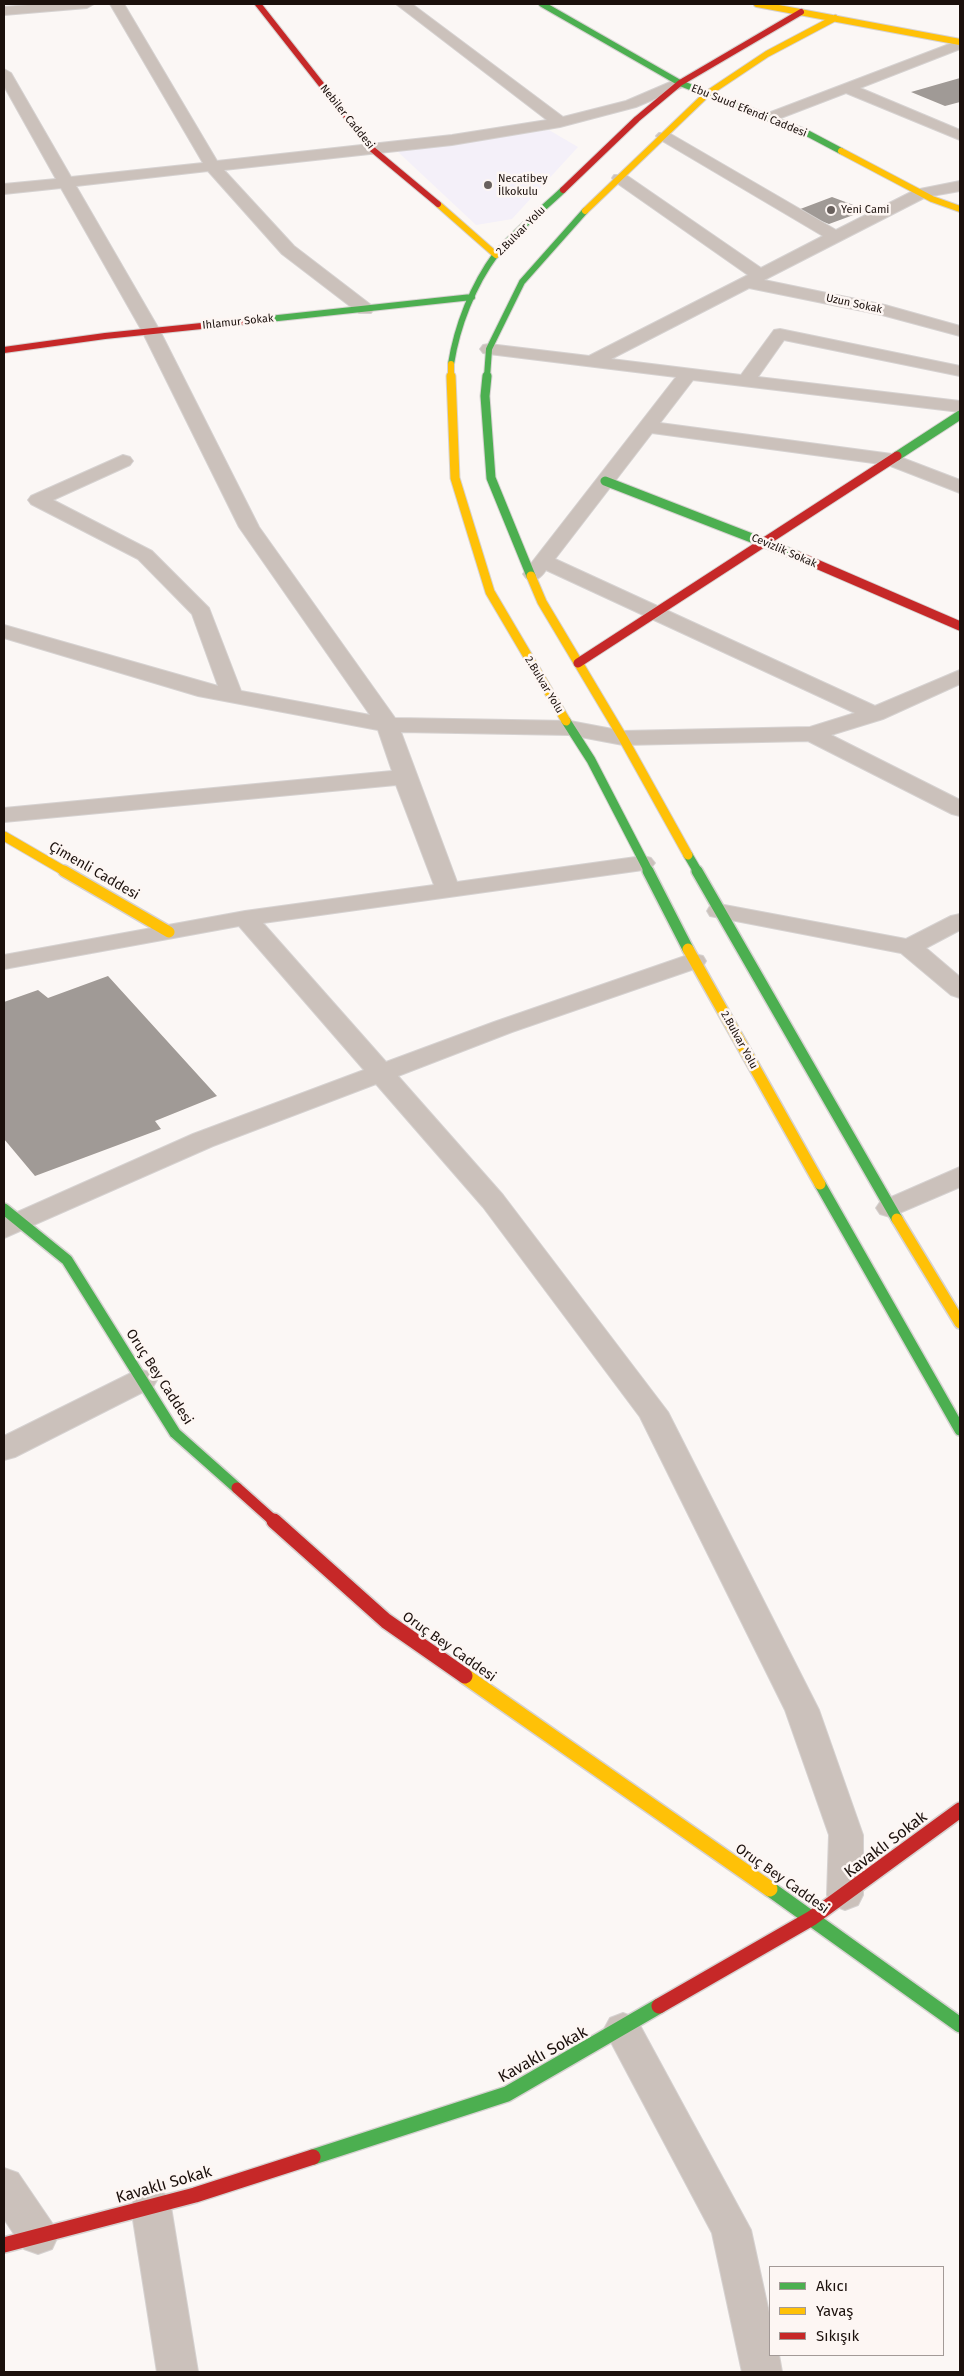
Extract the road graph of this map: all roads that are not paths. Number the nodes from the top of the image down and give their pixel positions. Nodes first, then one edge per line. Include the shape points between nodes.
1 (87, 4) edge
2 (117, 4) edge
3 (258, 4) edge
4 (403, 4) edge
5 (542, 4) edge
6 (757, 4) edge
7 (4, 11) edge
8 (802, 12) junction
9 (835, 18) junction
10 (960, 43) edge
11 (4, 73) edge
12 (680, 83) junction
13 (847, 88) junction
14 (707, 94) junction
15 (768, 118) junction
16 (560, 122) junction
17 (664, 136) junction
18 (960, 136) edge
19 (372, 149) junction
20 (213, 167) junction
21 (620, 178) junction
22 (68, 182) junction
23 (960, 186) edge
24 (4, 189) edge
25 (921, 193) junction
26 (960, 209) edge
27 (836, 237) junction
28 (496, 255) junction
29 (753, 279) junction
30 (472, 297) junction
31 (365, 309) junction
32 (151, 331) junction
33 (960, 331) edge
34 (489, 349) junction
35 (4, 350) edge
36 (591, 362) junction
37 (960, 371) edge
38 (688, 374) junction
39 (745, 381) junction
40 (960, 407) edge
41 (960, 416) edge
42 (648, 427) junction
43 (892, 460) junction
44 (123, 461) dead end
45 (605, 481) junction
46 (960, 487) edge
47 (764, 542) junction
48 (537, 568) junction
49 (655, 613) junction
50 (960, 626) edge
51 (4, 631) edge
52 (578, 663) junction
53 (960, 676) edge
54 (232, 695) junction
55 (875, 714) junction
56 (388, 726) junction
57 (570, 728) junction
58 (812, 734) junction
59 (623, 738) junction
60 (405, 777) junction
61 (960, 809) edge
62 (4, 814) edge
63 (4, 836) edge
64 (643, 863) junction
65 (448, 890) junction
66 (719, 911) junction
67 (245, 918) junction
68 (960, 921) edge
69 (169, 932) junction
70 (909, 946) junction
71 (694, 961) junction
72 (4, 962) edge
73 (960, 990) edge
74 (382, 1073) junction
75 (960, 1176) edge
76 (890, 1208) junction
77 (9, 1220) edge
78 (960, 1323) edge
79 (142, 1380) junction
80 (960, 1430) edge
81 (4, 1449) edge
82 (960, 1810) edge
83 (845, 1896) junction
84 (812, 1918) junction
85 (960, 2025) edge
86 (623, 2029) junction
87 (4, 2186) edge
88 (151, 2207) junction
89 (21, 2241) edge
90 (178, 2372) edge
91 (762, 2372) edge

1 - 7 street
2 - 20 street
3 - 19 main road, Nebiler Caddesi
4 - 16 street
5 - 12 main road, Ebu Suud Efendi Caddesi
6 - 8 main road
8 - 9 main road
8 - 12 main road, 2.Bulvar Yolu
9 - 10 main road
9 - 14 main road via 767,54
10 - 13 street
11 - 22 street
12 - 14 main road, Ebu Suud Efendi Caddesi
12 - 16 street via 631,104
12 - 28 main road, 2.Bulvar Yolu via 637,119
13 - 15 street
13 - 18 street
14 - 15 main road, Ebu Suud Efendi Caddesi
14 - 17 main road
15 - 25 main road, Ebu Suud Efendi Caddesi via 805,132
16 - 19 street
17 - 21 main road
17 - 27 street
19 - 20 street
19 - 28 main road, Nebiler Caddesi
20 - 22 street
20 - 31 street via 288,250
21 - 29 street
21 - 34 main road via 576,220 522,282
22 - 24 street
22 - 32 street
23 - 25 street
25 - 26 main road, Ebu Suud Efendi Caddesi
25 - 27 street
27 - 29 street
28 - 30 main road, 2.Bulvar Yolu
29 - 33 street, Uzun Sokak
29 - 36 street
30 - 31 main road, Ihlamur Sokak
30 - 57 main road, 2.Bulvar Yolu via 452,353 450,398 455,478 490,592
31 - 32 main road, Ihlamur Sokak
32 - 35 main road, Ihlamur Sokak
32 - 56 street via 249,527
34 - 36 street
34 - 48 main road via 485,396 491,478
36 - 38 street
37 - 39 street via 780,334
38 - 39 street
38 - 42 street
39 - 40 street
41 - 43 main road
42 - 43 street
42 - 45 street
43 - 46 street
43 - 47 main road
44 - 54 street via 38,500 145,555 202,612
45 - 47 main road, Cevizlik Sokak
45 - 48 street
47 - 49 main road
47 - 50 main road, Cevizlik Sokak
48 - 49 street
48 - 52 main road via 542,602
49 - 52 main road
49 - 55 street
51 - 54 street via 198,689
52 - 59 main road
53 - 55 street
54 - 56 street
55 - 58 street
56 - 57 street
56 - 60 street
57 - 59 street
57 - 64 main road, 2.Bulvar Yolu via 591,760
58 - 59 street
58 - 61 street
59 - 66 main road
60 - 62 street
60 - 65 street
63 - 69 main road, Çimenli Caddesi
64 - 65 street
64 - 71 main road, 2.Bulvar Yolu
65 - 67 street
66 - 70 street
66 - 76 main road
67 - 69 street
67 - 74 street
68 - 70 street
69 - 72 street
70 - 73 street
71 - 74 street
71 - 80 main road, 2.Bulvar Yolu
74 - 77 street via 204,1140
74 - 83 street via 493,1201 653,1412 802,1710 846,1835
75 - 76 street
76 - 78 main road
77 - 79 main road, Oruç Bey Caddesi via 67,1260
79 - 81 street
79 - 84 main road, Oruç Bey Caddesi via 175,1433 386,1621
82 - 83 main road, Kavaklı Sokak
83 - 84 main road, Kavaklı Sokak
84 - 85 main road, Oruç Bey Caddesi
84 - 86 main road, Kavaklı Sokak
86 - 88 main road, Kavaklı Sokak via 507,2094
86 - 91 street via 731,2230
87 - 89 street
88 - 89 main road, Kavaklı Sokak
88 - 90 street

